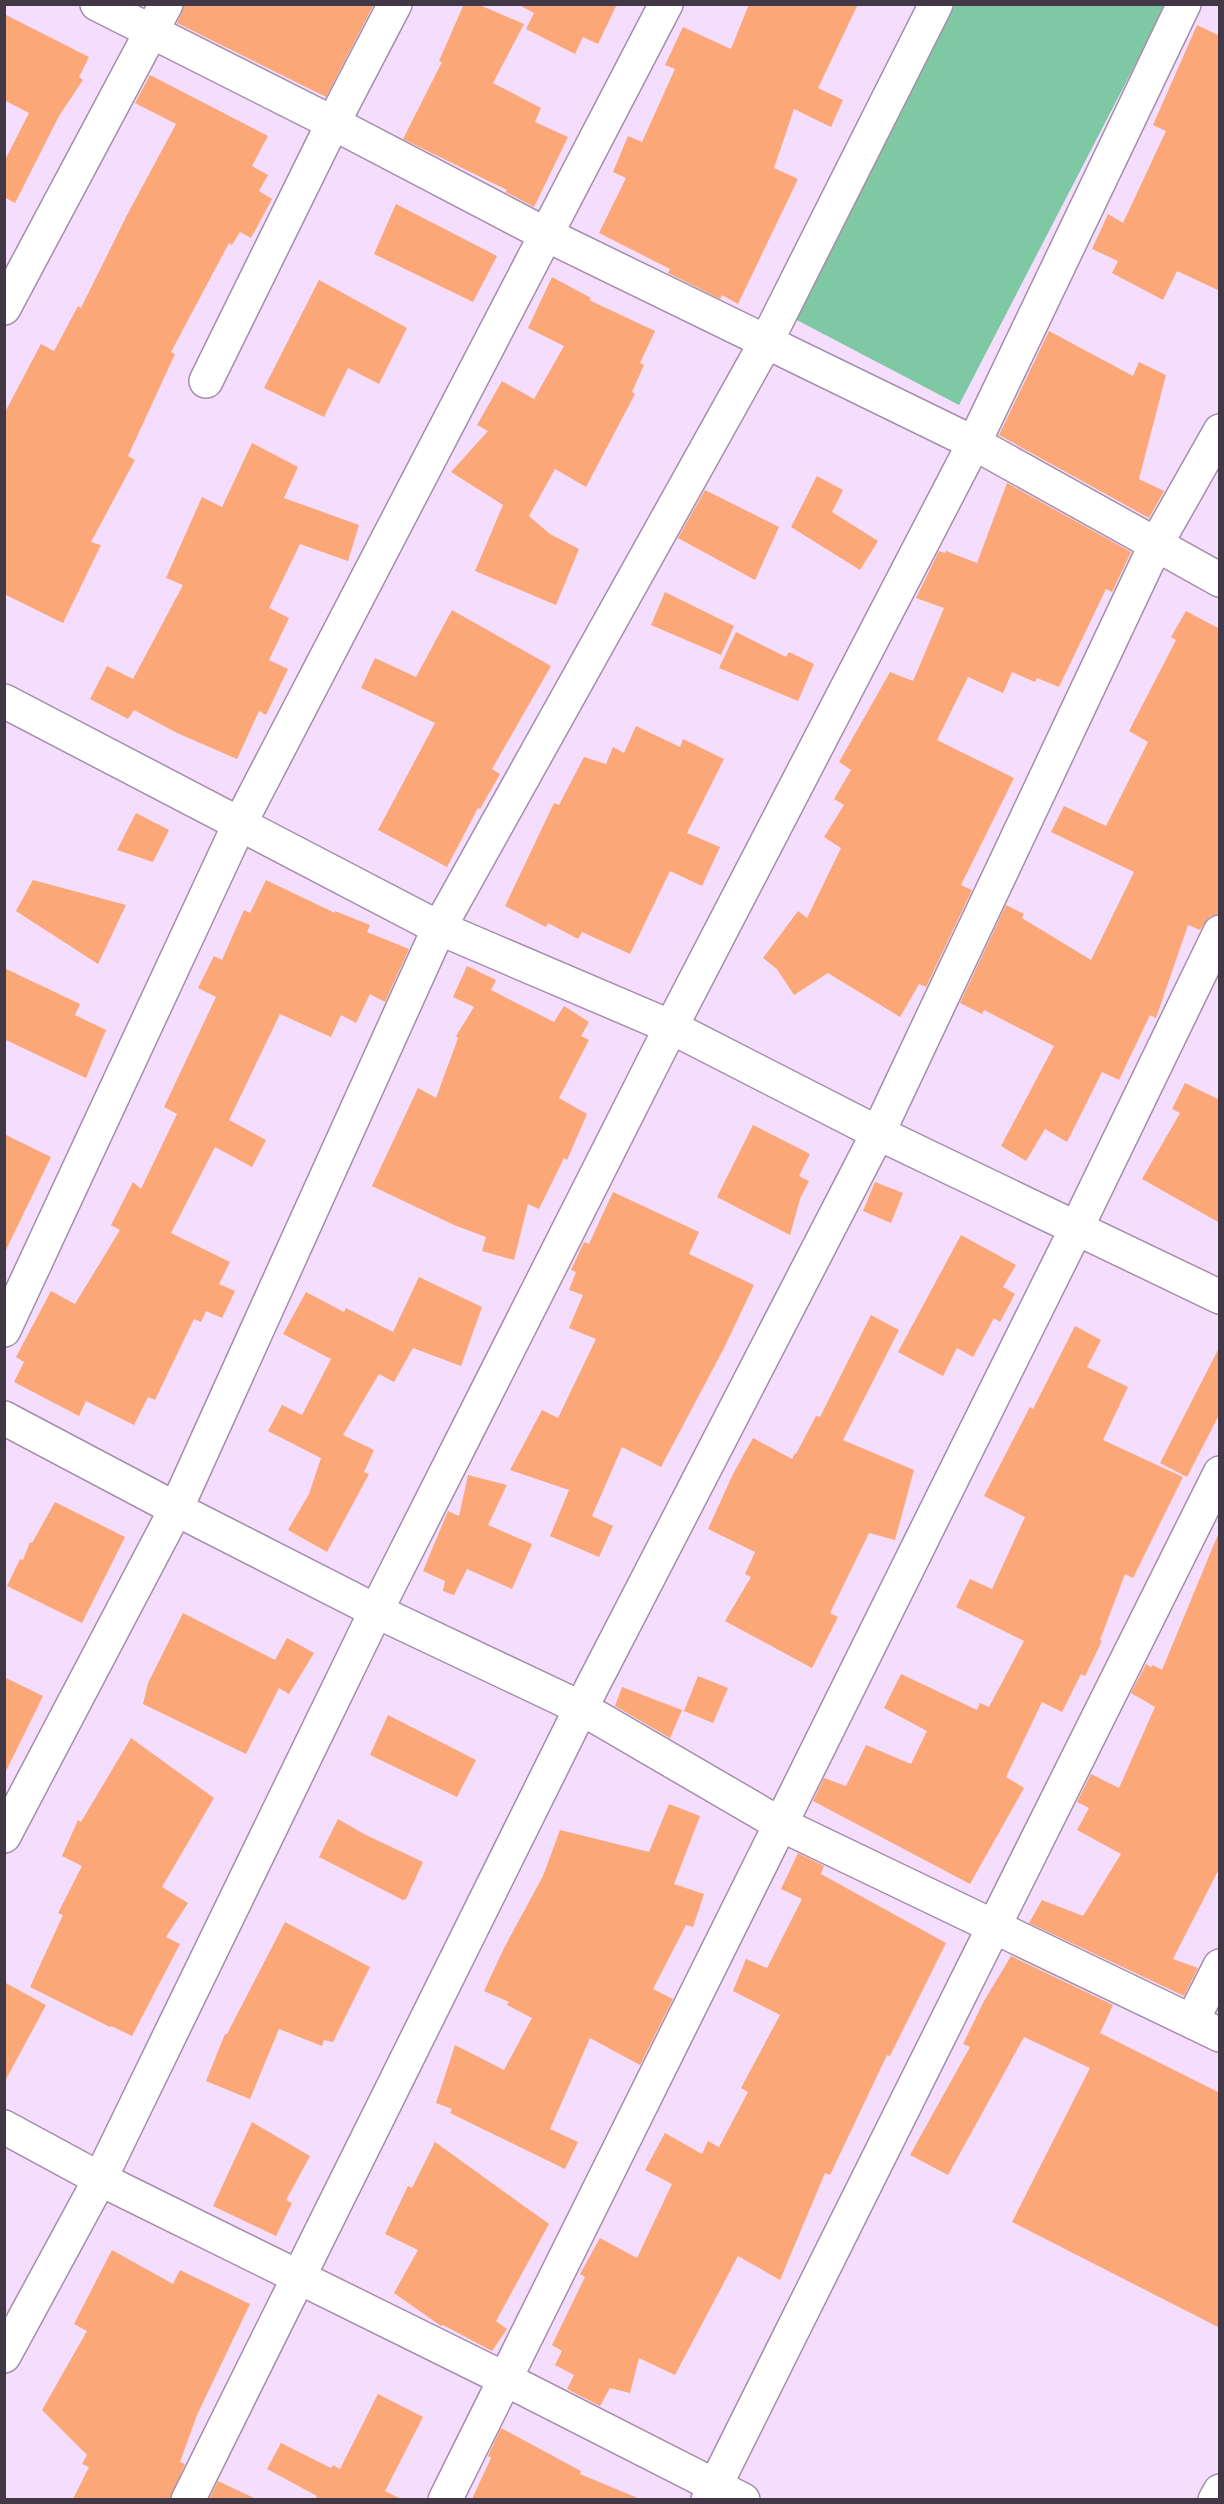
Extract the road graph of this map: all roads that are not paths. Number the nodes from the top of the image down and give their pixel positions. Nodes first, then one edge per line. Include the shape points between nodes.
1 (97, 4) edge
2 (395, 4) edge
3 (666, 4) edge
4 (936, 4) edge
5 (1184, 4) edge
6 (159, 19) edge
7 (333, 123) junction
8 (546, 235) junction
9 (4, 308) edge
10 (766, 342) junction
11 (206, 381) dead end
12 (1220, 431) edge
13 (974, 443) junction
14 (1155, 546) junction
15 (1220, 580) edge
16 (4, 701) edge
17 (239, 825) junction
18 (439, 927) junction
19 (1220, 932) edge
20 (671, 1027) junction
21 (878, 1133) junction
22 (1077, 1227) junction
23 (1220, 1297) edge
24 (4, 1330) edge
25 (4, 1418) edge
26 (1220, 1473) edge
27 (176, 1509) junction
28 (376, 1611) junction
29 (581, 1708) junction
30 (780, 1824) junction
31 (4, 1836) edge
32 (992, 1926) junction
33 (1220, 1966) edge
34 (1206, 2028) edge
35 (4, 2127) edge
36 (100, 2178) junction
37 (297, 2277) junction
38 (4, 2356) edge
39 (505, 2379) junction
40 (1220, 2492) edge
41 (722, 2495) edge
42 (188, 2499) edge
43 (445, 2499) edge
44 (1215, 2499) edge

1 - 6 street
2 - 7 street
3 - 8 street
4 - 10 street
5 - 13 street
6 - 7 street
6 - 9 street
7 - 8 street
7 - 11 street
8 - 10 street
8 - 17 street
10 - 13 street
10 - 18 street
12 - 14 street
13 - 14 street
13 - 20 street
14 - 15 street
14 - 21 street
16 - 17 street
17 - 18 street
17 - 24 street
18 - 20 street
18 - 27 street
19 - 22 street
20 - 21 street
20 - 28 street
21 - 22 street
21 - 29 street
22 - 23 street
22 - 30 street
25 - 27 street
26 - 32 street
27 - 28 street
27 - 31 street
28 - 29 street
28 - 36 street
29 - 30 street
29 - 37 street
30 - 32 street
30 - 39 street
32 - 34 street
32 - 41 street
33 - 34 street
35 - 36 street
36 - 37 street
36 - 38 street
37 - 39 street
37 - 42 street
39 - 41 street
39 - 43 street
40 - 44 street

